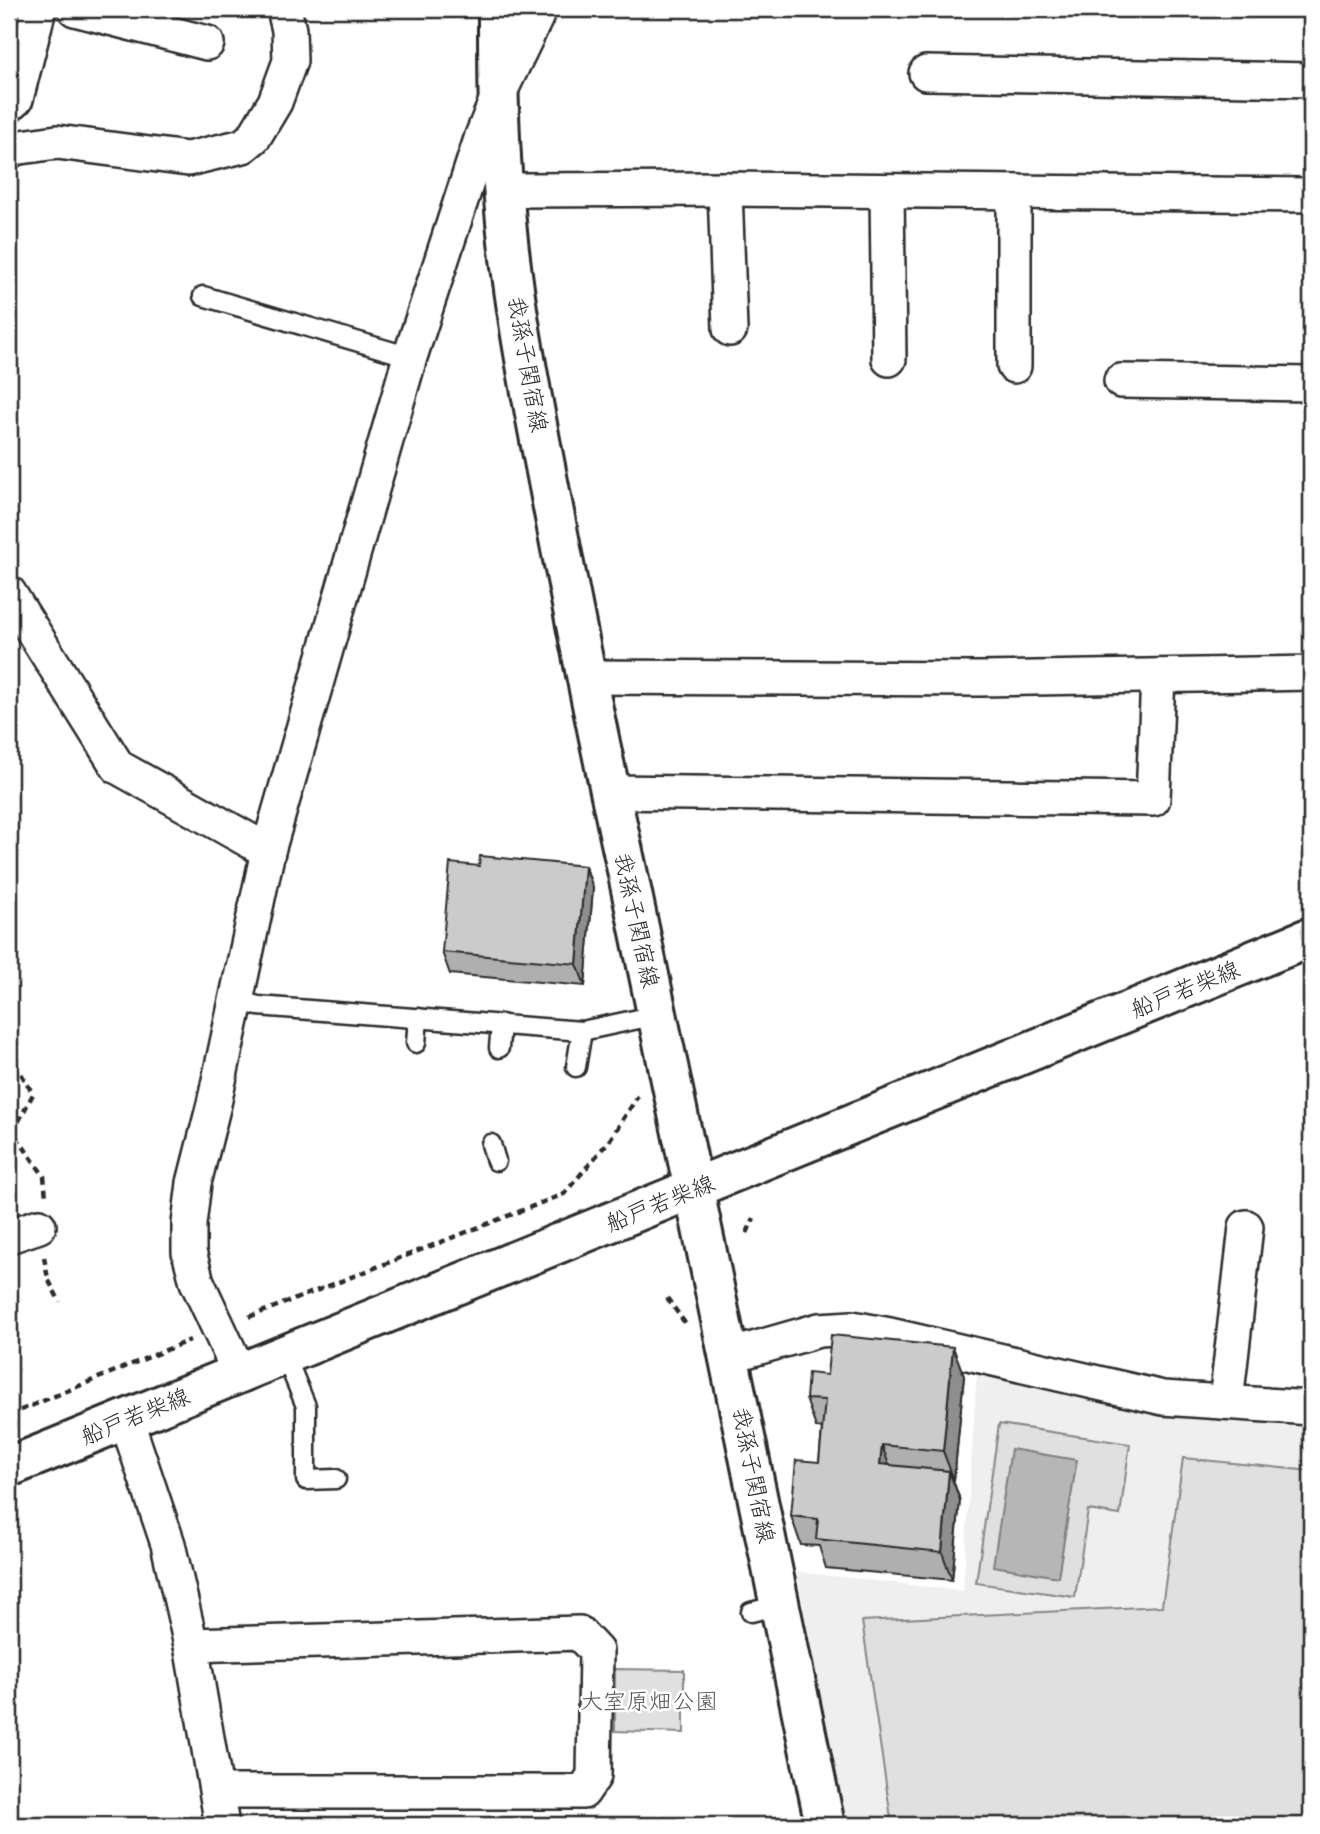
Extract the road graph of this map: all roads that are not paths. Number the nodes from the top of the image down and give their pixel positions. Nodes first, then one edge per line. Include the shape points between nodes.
1 (39, 9) edge
2 (75, 9) edge
3 (284, 9) edge
4 (498, 9) edge
5 (540, 9) edge
6 (207, 43) dead end
7 (926, 73) dead end
8 (1311, 80) edge
9 (498, 96) junction
10 (9, 105) edge
11 (9, 152) edge
12 (503, 188) junction
13 (725, 189) junction
14 (887, 191) junction
15 (1014, 192) junction
16 (1311, 195) edge
17 (204, 296) dead end
18 (730, 329) dead end
19 (410, 357) junction
20 (889, 359) dead end
21 (1014, 366) dead end
22 (1121, 381) dead end
23 (1311, 384) edge
24 (9, 593) edge
25 (1311, 673) edge
26 (1158, 676) junction
27 (586, 677) junction
28 (610, 792) junction
29 (268, 851) junction
30 (1311, 937) edge
31 (236, 1000) junction
32 (657, 1015) junction
33 (418, 1018) junction
34 (501, 1024) junction
35 (582, 1031) junction
36 (416, 1043) dead end
37 (499, 1048) dead end
38 (576, 1067) dead end
39 (692, 1189) junction
40 (1246, 1227) dead end
41 (285, 1355) junction
42 (729, 1356) junction
43 (240, 1374) junction
44 (1226, 1402) junction
45 (1311, 1408) edge
46 (126, 1419) junction
47 (9, 1467) edge
48 (336, 1479) dead end
49 (191, 1644) junction
50 (217, 1793) junction
51 (222, 1825) edge
52 (825, 1825) edge

1 - 10 street via 16,99
2 - 6 street
3 - 11 street via 290,61 275,102 254,137 243,146 188,159 58,142
4 - 9 main road, 我孫子関宿線
5 - 9 street
7 - 8 street
9 - 12 main road, 我孫子関宿線
9 - 19 street
12 - 13 street
12 - 27 main road, 我孫子関宿線 via 516,303
13 - 14 street
13 - 18 street
14 - 15 street
14 - 20 street
15 - 16 street
15 - 21 street
17 - 19 lane
19 - 29 street
22 - 23 street
24 - 29 street via 118,767
25 - 26 street
26 - 27 street
26 - 28 street via 1153,799
27 - 28 main road, 我孫子関宿線
28 - 32 main road, 我孫子関宿線
29 - 31 street
30 - 39 main road, 船戸若柴線
31 - 33 lane via 258,1006
31 - 43 street via 194,1183 189,1252 197,1282
32 - 35 lane
32 - 39 main road, 我孫子関宿線
33 - 34 lane
33 - 36 lane
34 - 35 lane
34 - 37 lane
35 - 38 lane
39 - 41 main road, 船戸若柴線
39 - 42 main road, 我孫子関宿線
40 - 44 street
41 - 43 main road, 船戸若柴線
41 - 48 lane via 306,1406 306,1480
42 - 44 street via 819,1330 852,1328 1163,1398
42 - 52 main road, 我孫子関宿線 via 766,1609
43 - 46 main road, 船戸若柴線
44 - 45 street
46 - 47 main road, 船戸若柴線
46 - 49 street via 168,1544
49 - 50 street
49 - 50 street via 579,1633 596,1651 594,1776 583,1792
50 - 51 street

